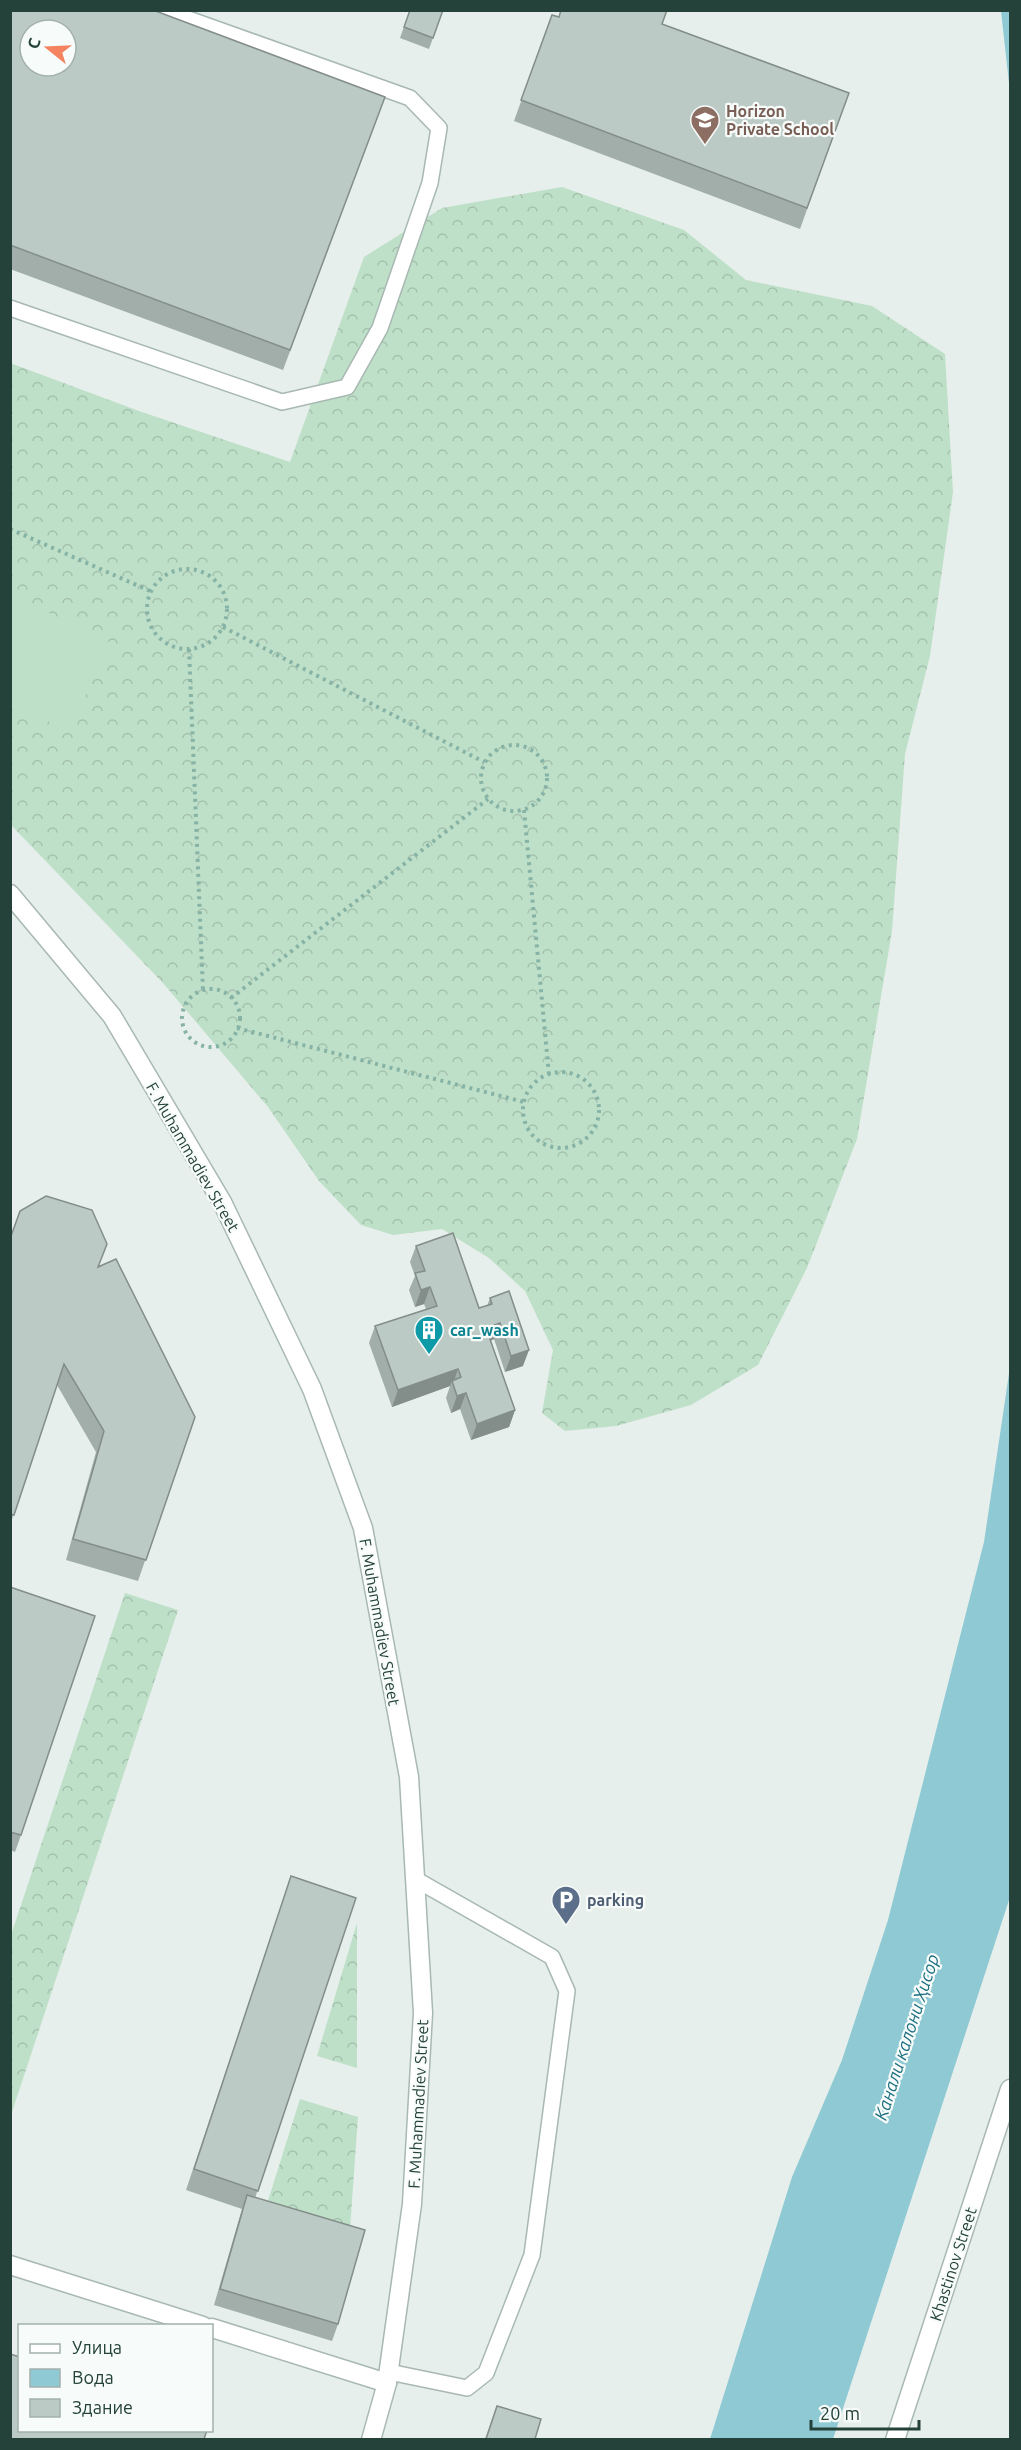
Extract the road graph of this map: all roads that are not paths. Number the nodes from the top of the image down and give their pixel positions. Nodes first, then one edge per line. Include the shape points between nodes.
1 (163, 10) edge
2 (10, 308) edge
3 (10, 894) edge
4 (415, 1879) junction
5 (1011, 2090) edge
6 (10, 2265) edge
7 (200, 2324) edge
8 (213, 2328) edge
9 (388, 2378) junction
10 (371, 2439) edge
11 (895, 2439) edge

1 - 2 lane via 410,98 439,128 430,183 380,328 347,387 282,402
3 - 4 street, F. Muhammadiev Street via 112,1016 222,1202 312,1389 363,1528 409,1777
4 - 9 street, F. Muhammadiev Street via 422,2025 412,2204
4 - 9 lane via 552,1957 567,1991 532,2255 486,2373 467,2388
5 - 11 street, Khastinov Street
6 - 7 street
8 - 9 street
9 - 10 street, F. Muhammadiev Street

